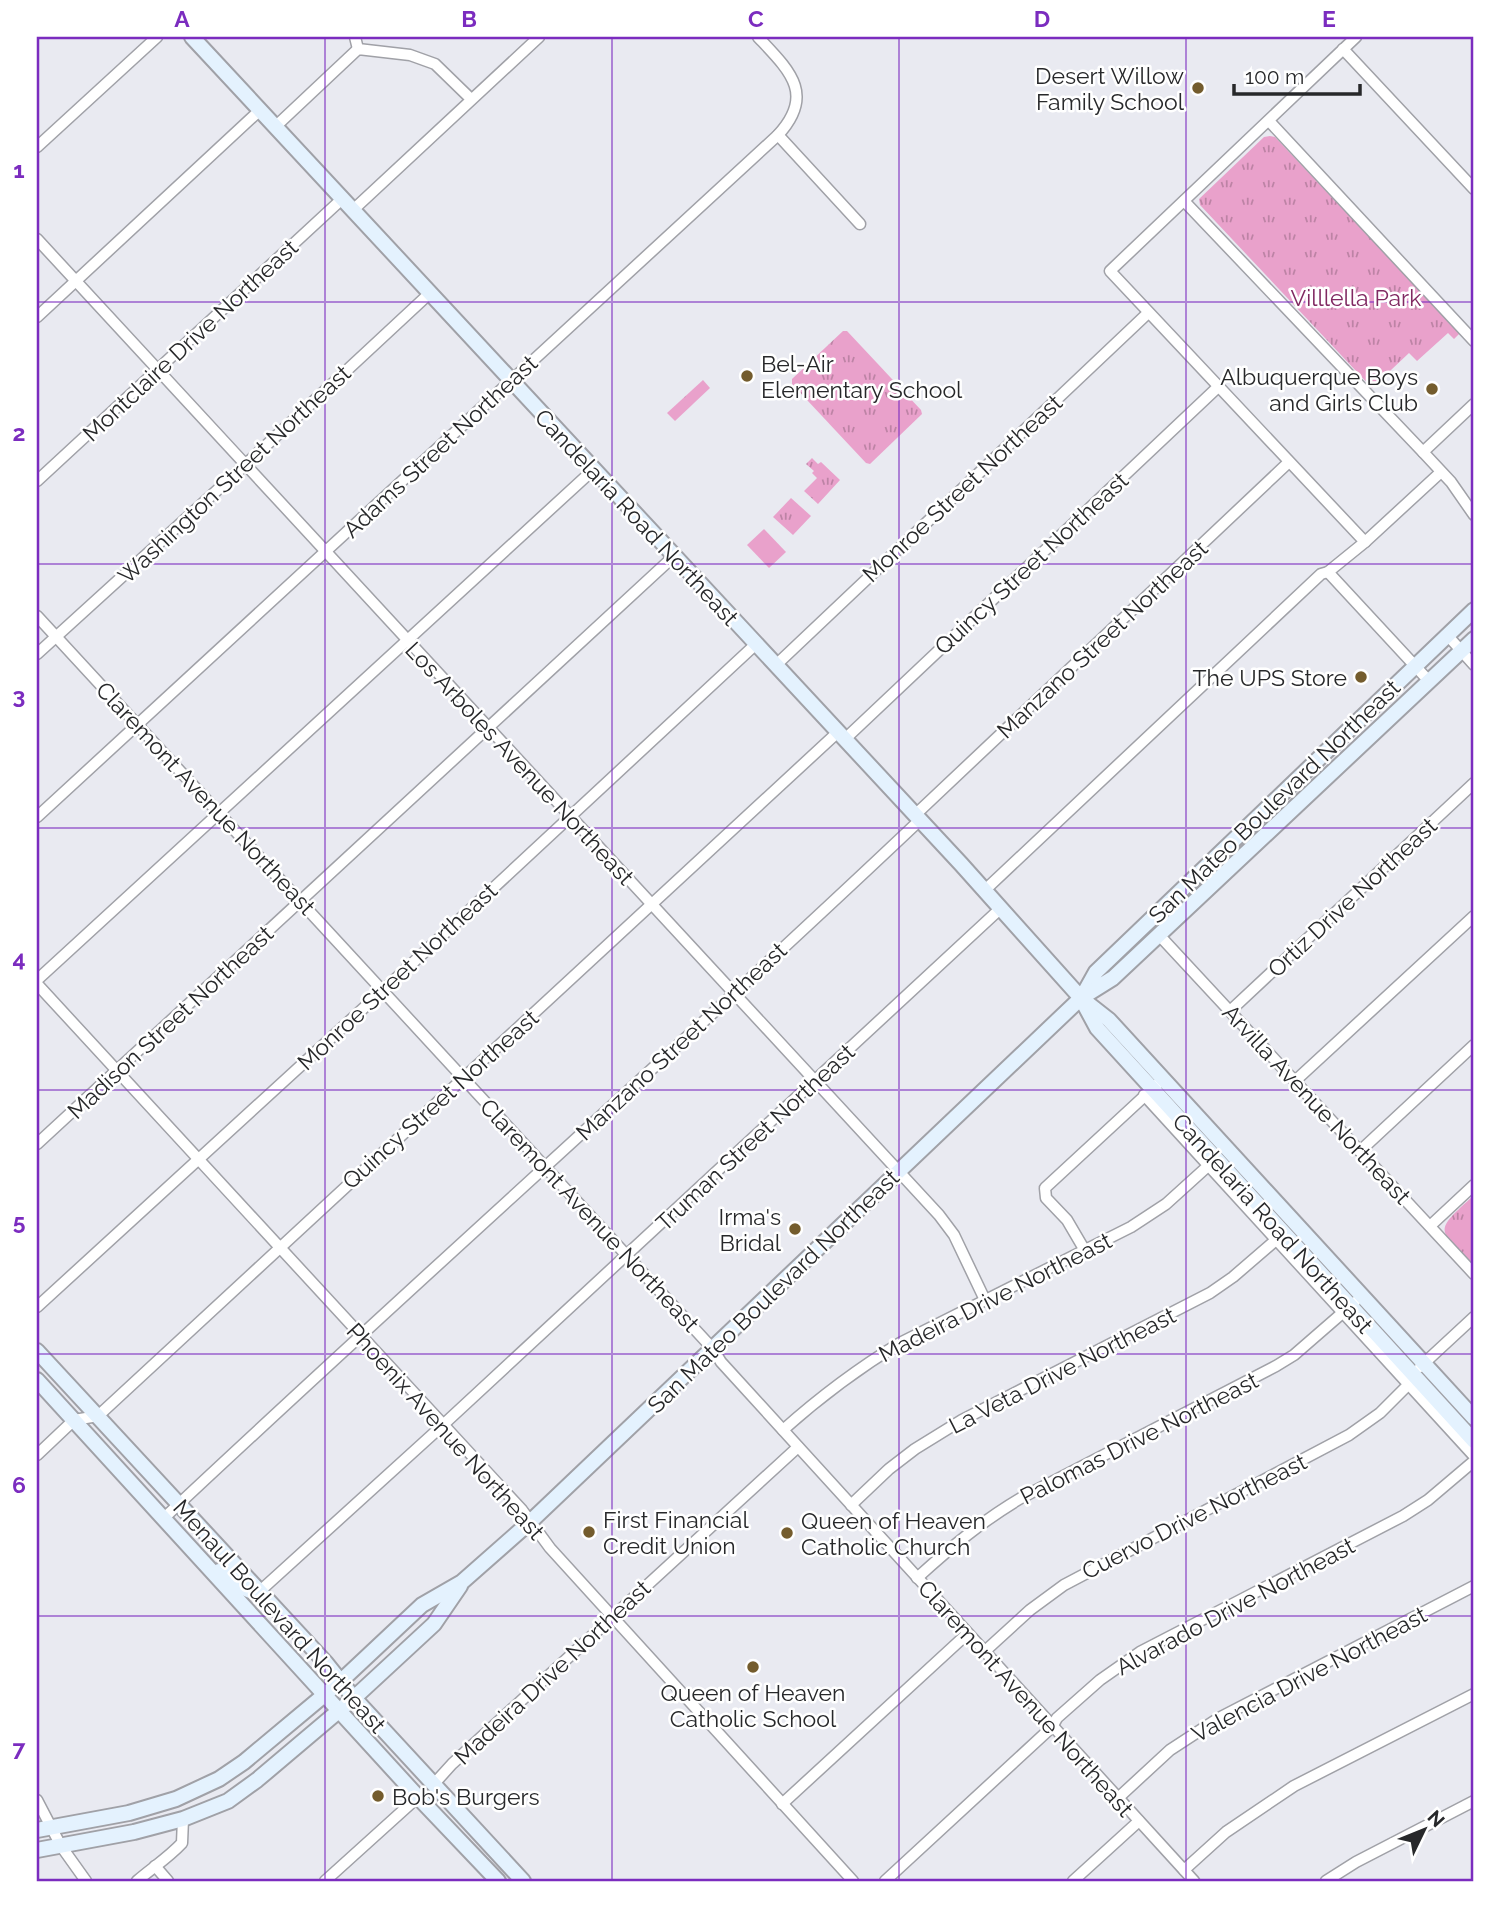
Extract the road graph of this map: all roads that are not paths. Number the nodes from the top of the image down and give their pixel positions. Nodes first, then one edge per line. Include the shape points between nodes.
1 (157, 37) edge
2 (355, 37) edge
3 (539, 37) edge
4 (758, 37) edge
5 (1356, 37) edge
6 (198, 39) edge
7 (359, 49) junction
8 (1343, 49) junction
9 (471, 99) junction
10 (260, 110) junction
11 (1269, 121) junction
12 (275, 127) junction
13 (778, 135) junction
14 (37, 147) edge
15 (1474, 188) edge
16 (342, 199) junction
17 (1184, 201) junction
18 (353, 210) junction
19 (860, 224) dead end
20 (37, 239) edge
21 (76, 280) junction
22 (430, 293) junction
23 (1148, 313) junction
24 (37, 317) edge
25 (1474, 341) edge
26 (158, 369) junction
27 (511, 381) junction
28 (1218, 387) junction
29 (1474, 404) edge
30 (1423, 452) junction
31 (1289, 462) junction
32 (246, 464) junction
33 (593, 470) junction
34 (1441, 472) junction
35 (37, 481) edge
36 (1474, 514) edge
37 (1365, 542) junction
38 (326, 551) junction
39 (673, 557) junction
40 (1328, 572) junction
41 (1474, 610) edge
42 (37, 616) edge
43 (1448, 636) junction
44 (56, 637) junction
45 (1474, 639) edge
46 (407, 640) junction
47 (756, 644) junction
48 (1461, 651) junction
49 (37, 654) edge
50 (776, 664) junction
51 (1474, 665) edge
52 (1416, 666) junction
53 (1429, 681) junction
54 (138, 725) junction
55 (489, 729) junction
56 (841, 736) junction
57 (1474, 783) edge
58 (219, 813) junction
59 (37, 817) edge
60 (570, 817) junction
61 (917, 818) junction
62 (1214, 857) junction
63 (985, 890) junction
64 (301, 901) junction
65 (651, 905) junction
66 (1001, 908) junction
67 (1474, 916) edge
68 (1159, 935) junction
69 (37, 982) edge
70 (383, 990) junction
71 (734, 993) junction
72 (1081, 998) junction
73 (1230, 1011) junction
74 (1474, 1045) edge
75 (117, 1071) junction
76 (464, 1078) junction
77 (1163, 1079) junction
78 (815, 1081) junction
79 (1295, 1082) junction
80 (1147, 1092) junction
81 (37, 1144) edge
82 (1360, 1151) junction
83 (198, 1159) junction
84 (546, 1166) junction
85 (1208, 1166) junction
86 (898, 1172) junction
87 (1474, 1185) edge
88 (1430, 1226) junction
89 (1276, 1240) junction
90 (279, 1246) junction
91 (1084, 1249) junction
92 (627, 1255) junction
93 (1474, 1274) edge
94 (1361, 1296) junction
95 (985, 1300) junction
96 (37, 1307) edge
97 (1346, 1310) junction
98 (1474, 1317) edge
99 (360, 1334) junction
100 (713, 1349) junction
101 (37, 1351) edge
102 (1423, 1364) junction
103 (37, 1380) edge
104 (1410, 1380) junction
105 (97, 1416) junction
106 (1474, 1418) edge
107 (74, 1420) junction
108 (444, 1424) junction
109 (783, 1430) junction
110 (1474, 1441) edge
111 (798, 1447) junction
112 (37, 1455) edge
113 (1474, 1459) edge
114 (178, 1505) junction
115 (851, 1505) junction
116 (164, 1518) junction
117 (530, 1522) junction
118 (211, 1568) junction
119 (917, 1578) junction
120 (462, 1582) junction
121 (1474, 1587) edge
122 (260, 1591) junction
123 (612, 1617) junction
124 (967, 1634) junction
125 (984, 1652) junction
126 (341, 1681) junction
127 (325, 1693) junction
128 (1474, 1694) edge
129 (354, 1698) junction
130 (340, 1709) junction
131 (1052, 1727) junction
132 (395, 1770) junction
133 (433, 1785) junction
134 (418, 1797) junction
135 (1118, 1798) junction
136 (37, 1800) edge
137 (1474, 1801) edge
138 (782, 1804) junction
139 (183, 1819) junction
140 (1139, 1821) junction
141 (44, 1828) edge
142 (477, 1830) junction
143 (61, 1846) junction
144 (37, 1850) edge
145 (155, 1866) junction
146 (1184, 1870) junction
147 (518, 1879) edge
148 (86, 1881) edge
149 (137, 1881) edge
150 (168, 1881) edge
151 (325, 1881) edge
152 (498, 1881) edge
153 (853, 1881) edge
154 (885, 1881) edge
155 (1073, 1881) edge
156 (1194, 1881) edge
157 (1326, 1881) edge

1 - 14 street
2 - 7 street
3 - 9 street
4 - 13 street, Adams Street Northeast via 790,72 798,93 793,114
5 - 8 street
6 - 10 main road, Candelaria Road Northeast
7 - 9 street via 410,55 435,64
7 - 12 street
8 - 11 street
8 - 15 street
9 - 18 street
10 - 12 main road, Candelaria Road Northeast
10 - 21 street
11 - 17 street
11 - 25 street
12 - 16 main road, Candelaria Road Northeast
13 - 19 street
13 - 27 street, Adams Street Northeast
16 - 18 main road, Candelaria Road Northeast
16 - 26 street, Montclaire Drive Northeast
17 - 23 street via 1111,271
17 - 30 street
18 - 22 main road, Candelaria Road Northeast
20 - 21 street, Los Arboles Avenue Northeast
21 - 24 street
21 - 26 street, Los Arboles Avenue Northeast
22 - 27 main road, Candelaria Road Northeast
22 - 32 street, Washington Street Northeast
23 - 28 street
23 - 50 street, Monroe Street Northeast
26 - 32 street, Los Arboles Avenue Northeast
26 - 35 street, Montclaire Drive Northeast
27 - 33 main road, Candelaria Road Northeast
27 - 38 street, Adams Street Northeast
28 - 31 street
28 - 56 street, Quincy Street Northeast
29 - 30 street
30 - 34 street
31 - 37 street
31 - 61 street, Manzano Street Northeast
32 - 38 street, Los Arboles Avenue Northeast
32 - 44 street, Washington Street Northeast
33 - 39 main road, Candelaria Road Northeast
33 - 46 street
34 - 36 street
34 - 37 street
37 - 40 street
38 - 46 street, Los Arboles Avenue Northeast
38 - 54 street, Adams Street Northeast
39 - 47 main road, Candelaria Road Northeast
39 - 55 street, Madison Street Northeast
40 - 52 street
40 - 63 street
41 - 43 main road, San Mateo Boulevard Northeast
42 - 44 street, Claremont Avenue Northeast
43 - 48 street
43 - 52 main road, San Mateo Boulevard Northeast
44 - 49 street, Washington Street Northeast
44 - 54 street, Claremont Avenue Northeast
45 - 48 main road, San Mateo Boulevard Northeast
46 - 55 street, Los Arboles Avenue Northeast
46 - 58 street
47 - 50 main road, Candelaria Road Northeast
47 - 60 street, Monroe Street Northeast
48 - 51 street
48 - 53 main road, San Mateo Boulevard Northeast
50 - 56 main road, Candelaria Road Northeast
52 - 53 street
52 - 62 main road, San Mateo Boulevard Northeast
53 - 68 main road, San Mateo Boulevard Northeast
54 - 58 street, Claremont Avenue Northeast
54 - 59 street, Adams Street Northeast
55 - 60 street, Los Arboles Avenue Northeast
55 - 64 street, Madison Street Northeast
56 - 61 main road, Candelaria Road Northeast
56 - 65 street, Quincy Street Northeast
57 - 73 street, Ortiz Drive Northeast
58 - 64 street, Claremont Avenue Northeast
58 - 69 street
60 - 65 street, Los Arboles Avenue Northeast
60 - 70 street, Monroe Street Northeast
61 - 63 main road, Candelaria Road Northeast
61 - 71 street, Manzano Street Northeast
62 - 68 main road via 1197,884 1161,919
62 - 72 main road, San Mateo Boulevard Northeast via 1096,972
63 - 66 main road, Candelaria Road Northeast
64 - 70 street, Claremont Avenue Northeast
64 - 75 street, Madison Street Northeast
65 - 71 street, Los Arboles Avenue Northeast
65 - 76 street, Quincy Street Northeast
66 - 72 main road, Candelaria Road Northeast
66 - 78 street, Truman Street Northeast
67 - 79 street
68 - 72 main road, San Mateo Boulevard Northeast via 1113,978
68 - 73 street, Arvilla Avenue Northeast
69 - 75 street, Phoenix Avenue Northeast
70 - 76 street, Claremont Avenue Northeast
70 - 83 street, Monroe Street Northeast
71 - 78 street, Los Arboles Avenue Northeast
71 - 84 street, Manzano Street Northeast
72 - 77 main road, Candelaria Road Northeast via 1109,1020
72 - 80 main road, Candelaria Road Northeast via 1097,1028
72 - 86 main road, San Mateo Boulevard Northeast
73 - 79 street, Arvilla Avenue Northeast
74 - 82 street
75 - 81 street, Madison Street Northeast
75 - 83 street, Phoenix Avenue Northeast
76 - 84 street, Claremont Avenue Northeast
76 - 90 street, Quincy Street Northeast
77 - 80 street
77 - 94 main road, Candelaria Road Northeast
78 - 86 street, Los Arboles Avenue Northeast
78 - 92 street, Truman Street Northeast
79 - 82 street, Arvilla Avenue Northeast
80 - 85 street
80 - 91 street via 1045,1188 1046,1198 1067,1220
80 - 97 main road, Candelaria Road Northeast
82 - 88 street, Arvilla Avenue Northeast
83 - 90 street, Phoenix Avenue Northeast
83 - 96 street, Monroe Street Northeast
84 - 92 street, Claremont Avenue Northeast
84 - 99 street, Manzano Street Northeast
85 - 89 street
85 - 91 street, Madeira Drive Northeast via 1156,1211
86 - 95 street, Los Arboles Avenue Northeast via 947,1224
86 - 100 main road, San Mateo Boulevard Northeast
87 - 88 street
88 - 93 street, Arvilla Avenue Northeast
89 - 97 street
89 - 115 street, La Veta Drive Northeast via 1210,1293 937,1435 889,1469
90 - 99 street, Phoenix Avenue Northeast
90 - 105 street, Quincy Street Northeast
91 - 95 street, Madeira Drive Northeast
92 - 100 street, Claremont Avenue Northeast
92 - 108 street, Truman Street Northeast
94 - 97 street, Palomas Drive Northeast
94 - 102 main road, Candelaria Road Northeast
95 - 109 street, Madeira Drive Northeast via 870,1361
97 - 104 main road, Candelaria Road Northeast
97 - 119 street, Palomas Drive Northeast via 1276,1366 1003,1509 946,1550
98 - 102 street, Cuervo Drive Northeast
99 - 108 street, Phoenix Avenue Northeast
99 - 114 street, Manzano Street Northeast
100 - 109 street, Claremont Avenue Northeast
100 - 117 main road, San Mateo Boulevard Northeast
101 - 105 main road, Menaul Boulevard Northeast
102 - 104 street, Cuervo Drive Northeast
102 - 106 main road, Candelaria Road Northeast
103 - 107 main road, Menaul Boulevard Northeast
104 - 110 main road, Candelaria Road Northeast
104 - 113 street
104 - 125 street, Cuervo Drive Northeast via 1380,1413 1349,1435 1064,1585
105 - 107 street
105 - 114 main road, Menaul Boulevard Northeast
107 - 112 street
107 - 116 main road, Menaul Boulevard Northeast
108 - 117 street, Phoenix Avenue Northeast
108 - 122 street, Truman Street Northeast
109 - 111 street, Claremont Avenue Northeast
111 - 115 street, Claremont Avenue Northeast
111 - 123 street, Madeira Drive Northeast
113 - 131 street, Alvarado Drive Northeast via 1416,1508 1122,1664
114 - 116 street, Manzano Street Northeast
114 - 122 main road, Menaul Boulevard Northeast
115 - 119 street, Claremont Avenue Northeast
116 - 118 main road, Menaul Boulevard Northeast
117 - 120 main road, San Mateo Boulevard Northeast
117 - 123 street, Phoenix Avenue Northeast
118 - 122 main road via 229,1574 245,1589
118 - 127 main road, Menaul Boulevard Northeast
119 - 124 street, Claremont Avenue Northeast
120 - 126 main road, San Mateo Boulevard Northeast via 422,1605
120 - 129 main road, San Mateo Boulevard Northeast via 434,1624
121 - 135 street, Valencia Drive Northeast via 1219,1718 1170,1751
122 - 126 main road, Menaul Boulevard Northeast
123 - 133 street, Madeira Drive Northeast
123 - 138 street, Phoenix Avenue Northeast
124 - 125 street, Claremont Avenue Northeast
124 - 138 street
125 - 131 street, Claremont Avenue Northeast
126 - 127 main road, San Mateo Boulevard Northeast
126 - 129 main road, Menaul Boulevard Northeast
127 - 130 main road, Menaul Boulevard Northeast
127 - 141 main road, San Mateo Boulevard Northeast via 219,1779 152,1806
128 - 146 street via 1294,1786 1226,1832
129 - 130 main road, San Mateo Boulevard Northeast
129 - 133 main road, Menaul Boulevard Northeast
130 - 132 main road, Menaul Boulevard Northeast
130 - 139 main road, San Mateo Boulevard Northeast via 228,1801
131 - 135 street, Claremont Avenue Northeast
131 - 154 street, Alvarado Drive Northeast
132 - 133 main road via 423,1789 429,1791
132 - 134 main road, Menaul Boulevard Northeast
133 - 142 main road, Menaul Boulevard Northeast
134 - 142 main road via 432,1800
134 - 151 street
134 - 152 main road, Menaul Boulevard Northeast
135 - 140 street, Claremont Avenue Northeast
136 - 141 street
137 - 157 street
138 - 153 street, Phoenix Avenue Northeast
139 - 143 main road, San Mateo Boulevard Northeast
139 - 145 street via 182,1843
140 - 146 street, Claremont Avenue Northeast
140 - 155 street
141 - 143 street
142 - 147 main road, Menaul Boulevard Northeast
143 - 144 main road, San Mateo Boulevard Northeast
143 - 148 street
145 - 149 street
145 - 150 street
146 - 156 street, Claremont Avenue Northeast

